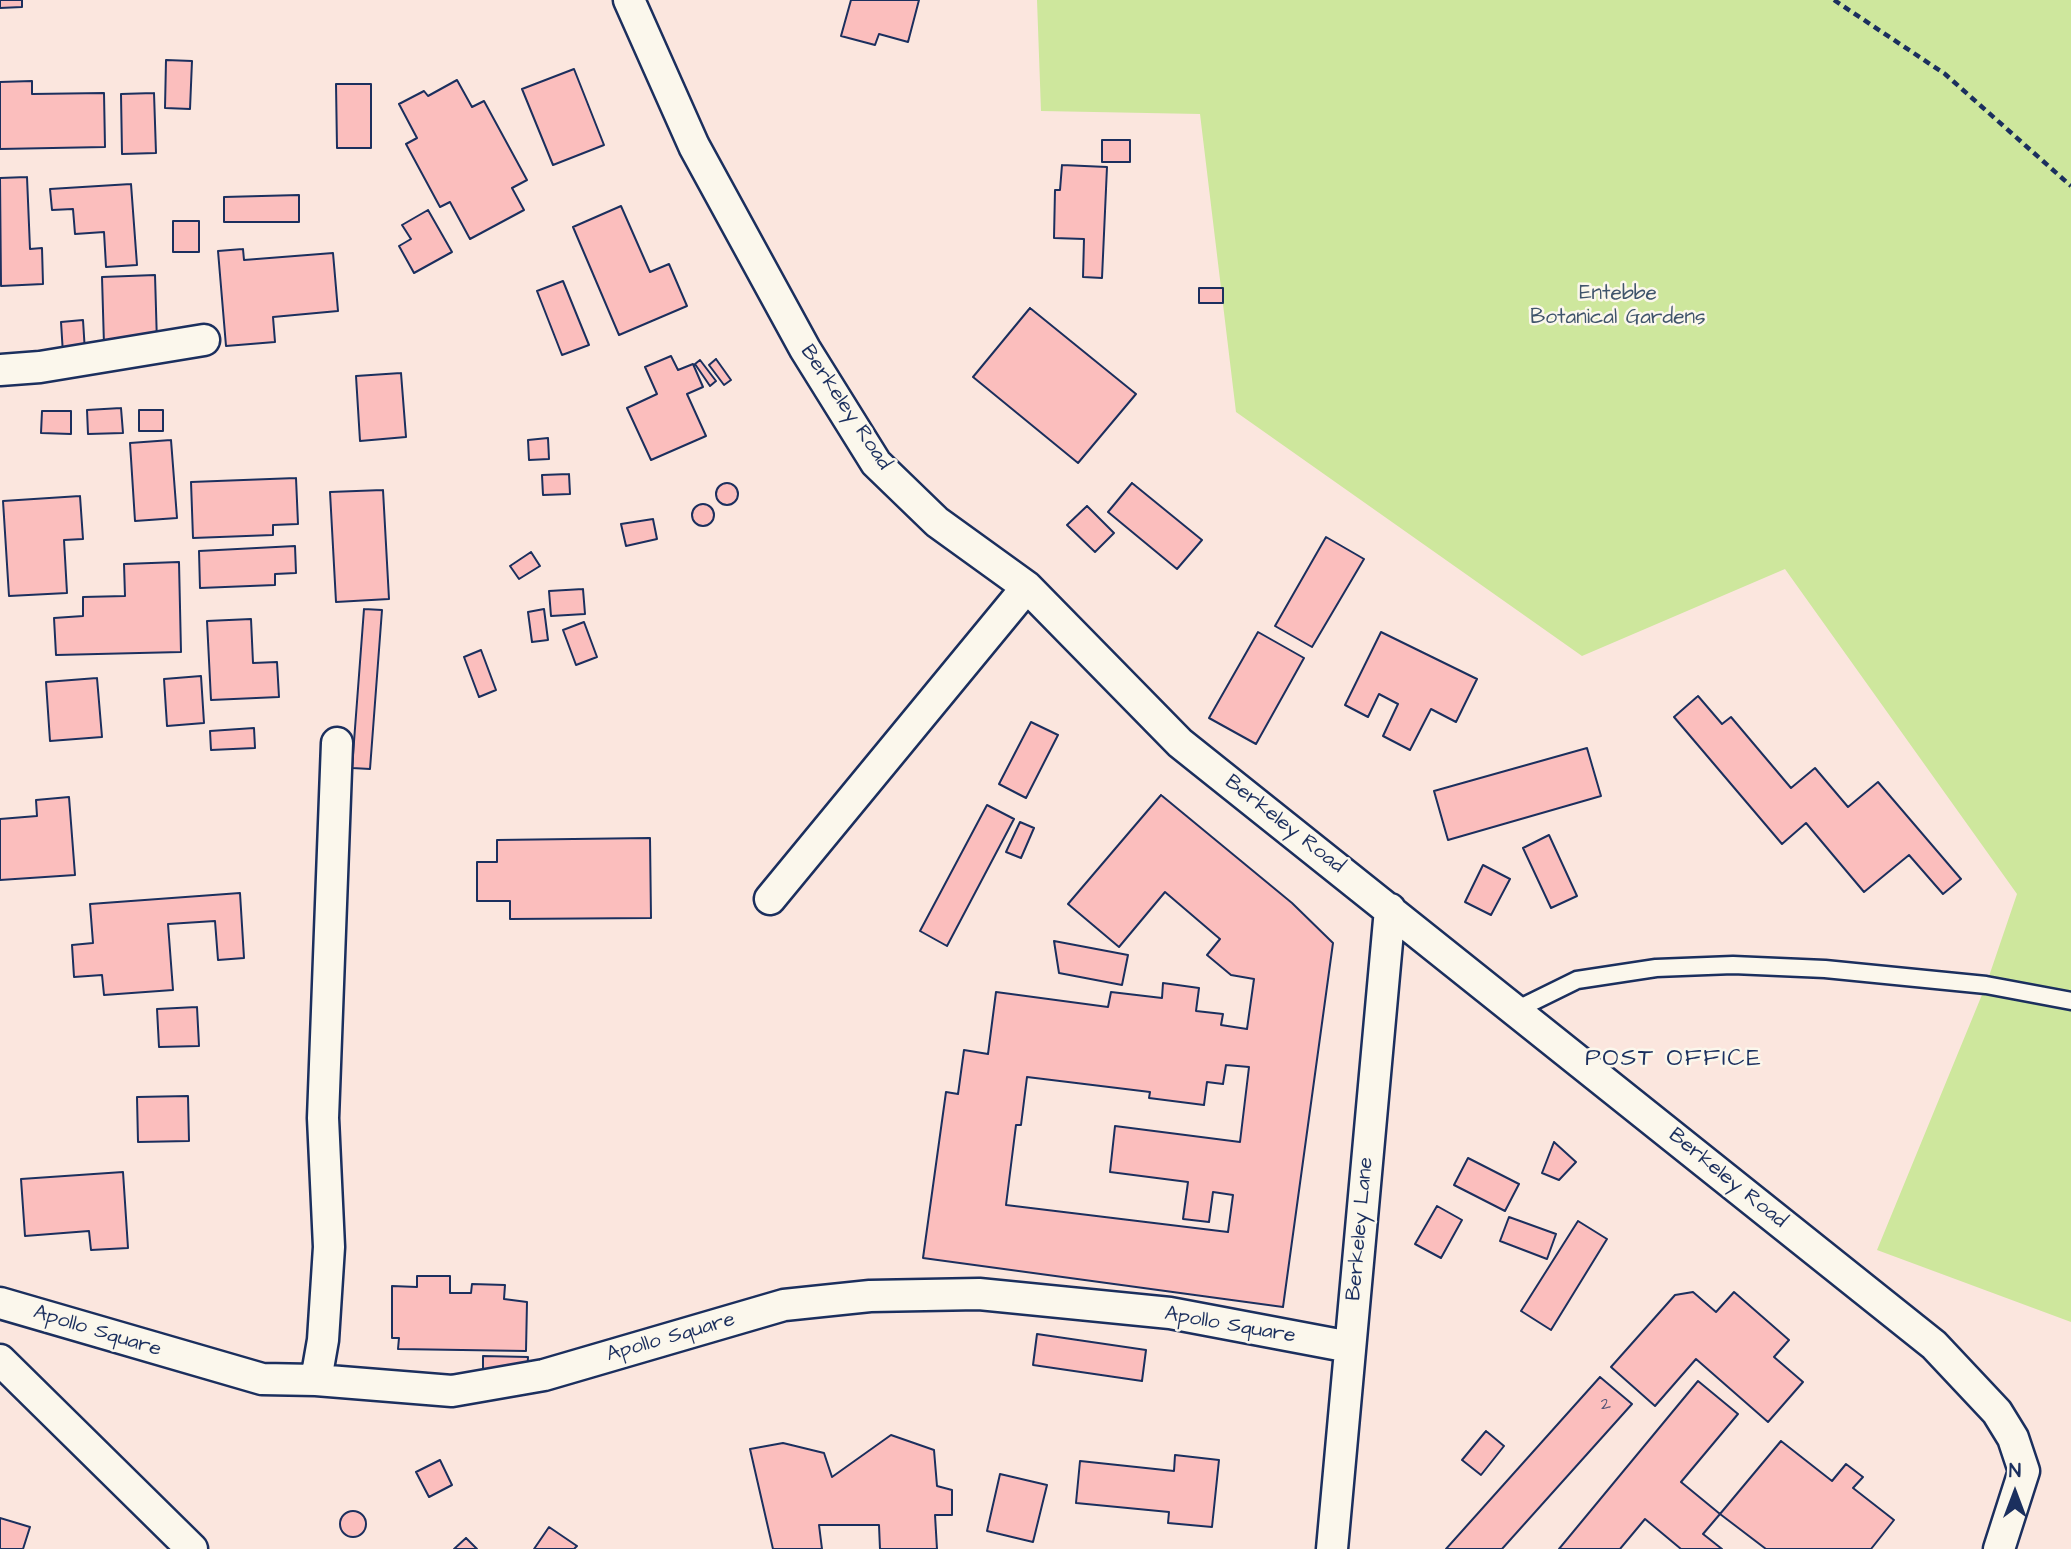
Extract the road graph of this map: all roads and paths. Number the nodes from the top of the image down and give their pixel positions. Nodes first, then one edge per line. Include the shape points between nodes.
1 (629, 0) edge
2 (1835, 0) edge
3 (2071, 186) edge
4 (204, 340) dead end
5 (0, 370) edge
6 (1027, 587) junction
7 (337, 743) dead end
8 (770, 899) dead end
9 (1390, 909) junction
10 (2071, 1001) edge
11 (1517, 1010) junction
12 (0, 1303) edge
13 (1350, 1347) junction
14 (0, 1360) edge
15 (316, 1380) junction
16 (192, 1549) edge
17 (1332, 1549) edge
18 (1999, 1549) edge

1 - 6 street, Berkeley Road via 694,146 805,349 876,463 937,522
2 - 3 path via 1945,74
4 - 5 street
6 - 8 street
6 - 9 street, Berkeley Road via 1180,743
7 - 15 street via 323,1118 329,1247
9 - 11 street, Berkeley Road
9 - 13 street, Berkeley Lane
10 - 11 lane via 1986,985 1733,965 1656,968 1577,980
11 - 18 street, Berkeley Road via 1934,1345 1997,1412 2013,1438 2024,1471
12 - 15 street, Apollo Square via 262,1379
13 - 15 street, Apollo Square via 1170,1313 979,1294 870,1296 785,1305 544,1375 452,1391
13 - 17 street, Berkeley Lane
14 - 16 street

